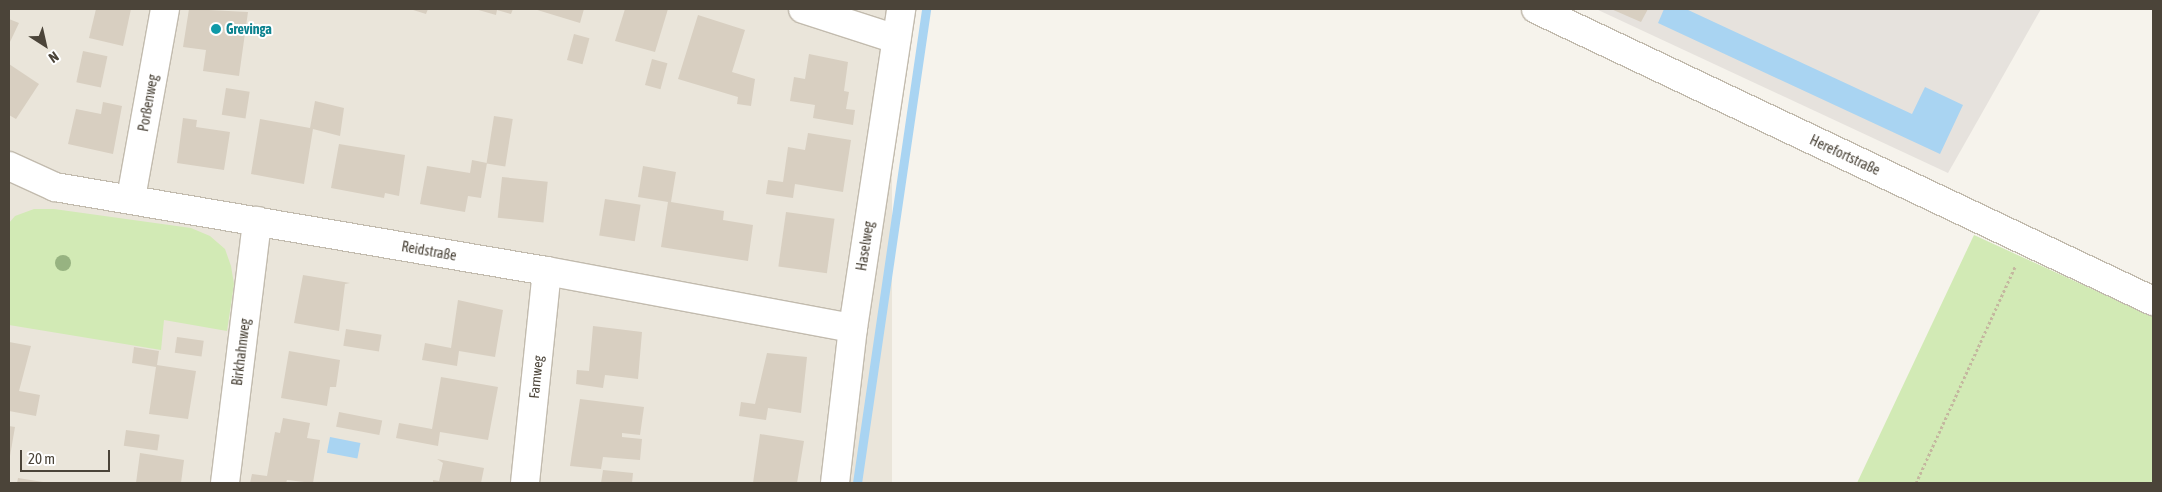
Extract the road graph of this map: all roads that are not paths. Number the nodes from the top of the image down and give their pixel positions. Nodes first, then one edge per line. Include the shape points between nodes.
1 (165, 9) edge
2 (803, 9) edge
3 (901, 9) edge
4 (1536, 9) edge
5 (896, 39) junction
6 (9, 166) edge
7 (131, 198) junction
8 (257, 221) junction
9 (548, 271) junction
10 (2153, 301) edge
11 (852, 328) junction
12 (224, 483) edge
13 (525, 483) edge
14 (835, 483) edge

1 - 7 street, Porßenweg
2 - 5 street
3 - 5 street, Haselweg
4 - 10 street, Herefortstraße
5 - 11 street, Haselweg
6 - 7 street, Reidstraße via 55,187
7 - 8 street, Reidstraße
8 - 9 street, Reidstraße
8 - 12 street, Birkhahnweg
9 - 11 street, Reidstraße
9 - 13 street, Farnweg
11 - 14 street, Haselweg

